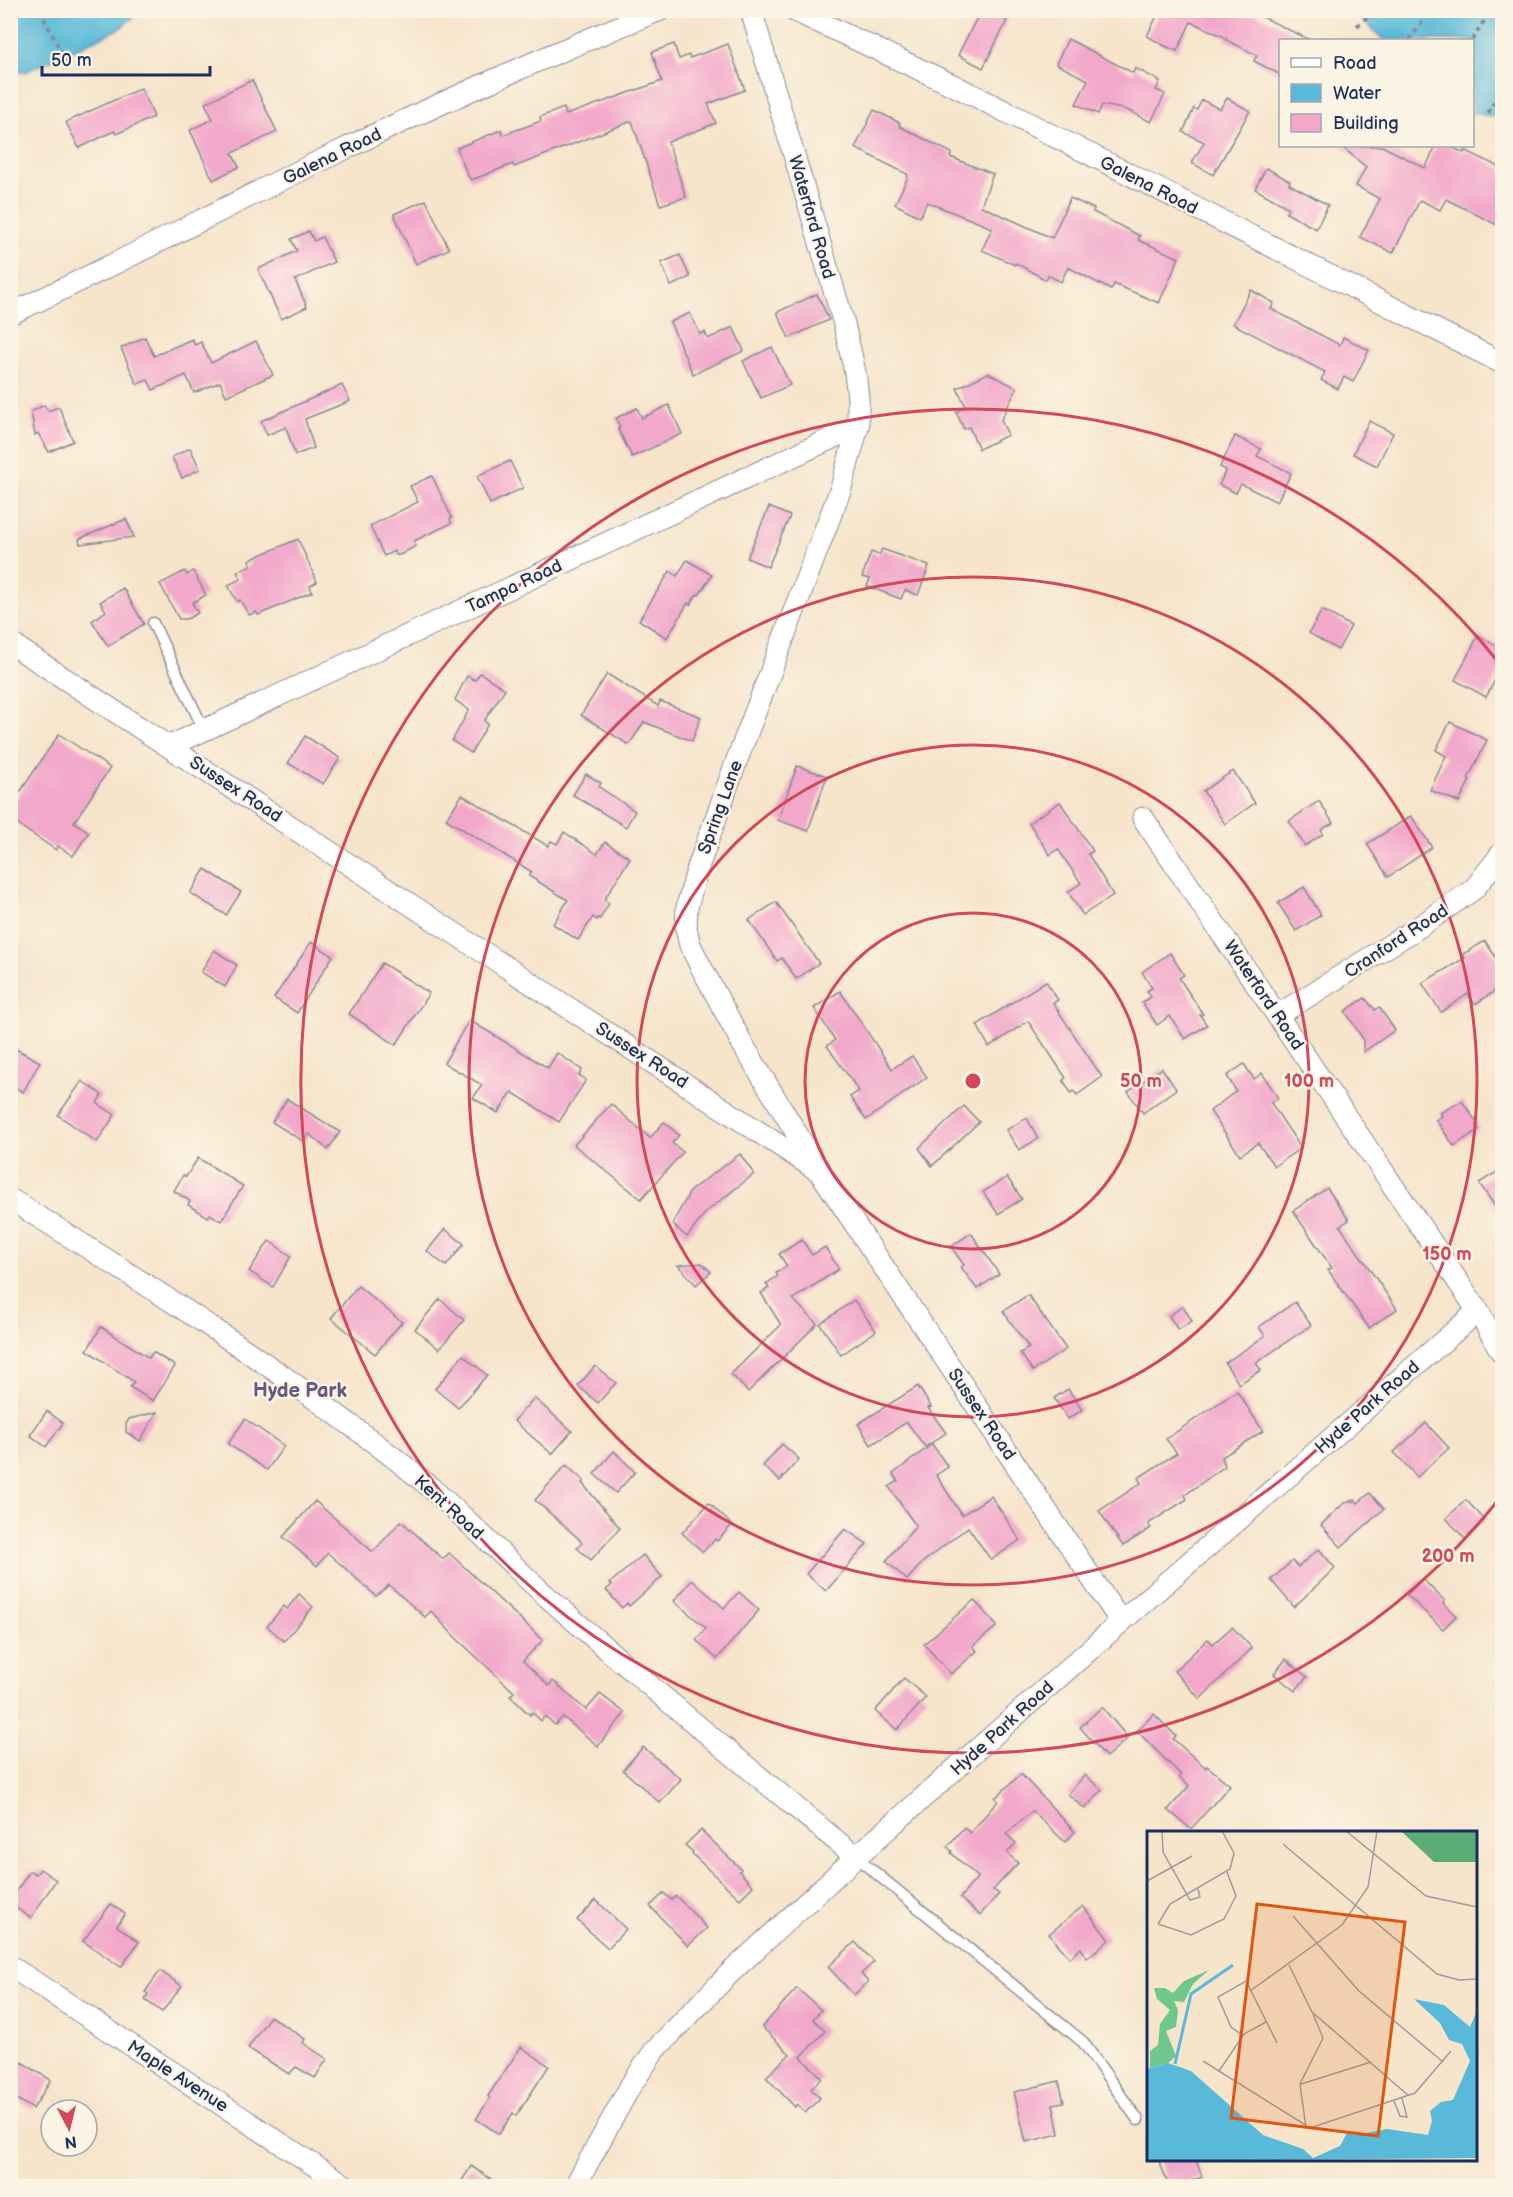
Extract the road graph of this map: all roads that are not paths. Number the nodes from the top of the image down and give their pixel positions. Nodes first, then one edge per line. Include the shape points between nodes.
1 (660, 10) edge
2 (751, 10) edge
3 (793, 10) edge
4 (10, 314) edge
5 (1503, 363) edge
6 (858, 426) junction
7 (153, 623) dead end
8 (10, 643) edge
9 (204, 730) junction
10 (170, 746) junction
11 (1143, 818) dead end
12 (1502, 854) edge
13 (1278, 1015) junction
14 (820, 1172) junction
15 (10, 1199) edge
16 (1478, 1311) junction
17 (1503, 1353) edge
18 (1121, 1622) junction
19 (856, 1857) junction
20 (10, 1966) edge
21 (1138, 2120) dead end
22 (346, 2187) edge
23 (575, 2187) edge

1 - 4 street, Galena Road via 544,57 336,153
2 - 6 street, Waterford Road via 844,324 856,381
3 - 5 street, Galena Road via 957,87
6 - 9 street, Tampa Road
6 - 14 street, Spring Lane via 842,488 738,757 687,907 686,928 699,965
7 - 9 lane
8 - 10 street, Sussex Road
9 - 10 street, Tampa Road
10 - 14 street, Sussex Road
11 - 13 street, Waterford Road
12 - 13 street, Cranford Road via 1474,889
13 - 16 street, Waterford Road
14 - 18 street, Sussex Road
15 - 19 street, Kent Road via 269,1366 414,1474 672,1704
16 - 17 street, Waterford Road
16 - 18 street, Hyde Park Road
18 - 19 street, Hyde Park Road
19 - 21 lane via 1083,2042
19 - 23 street, Hyde Park Road via 730,1973 655,2050 631,2085
20 - 22 street, Maple Avenue

